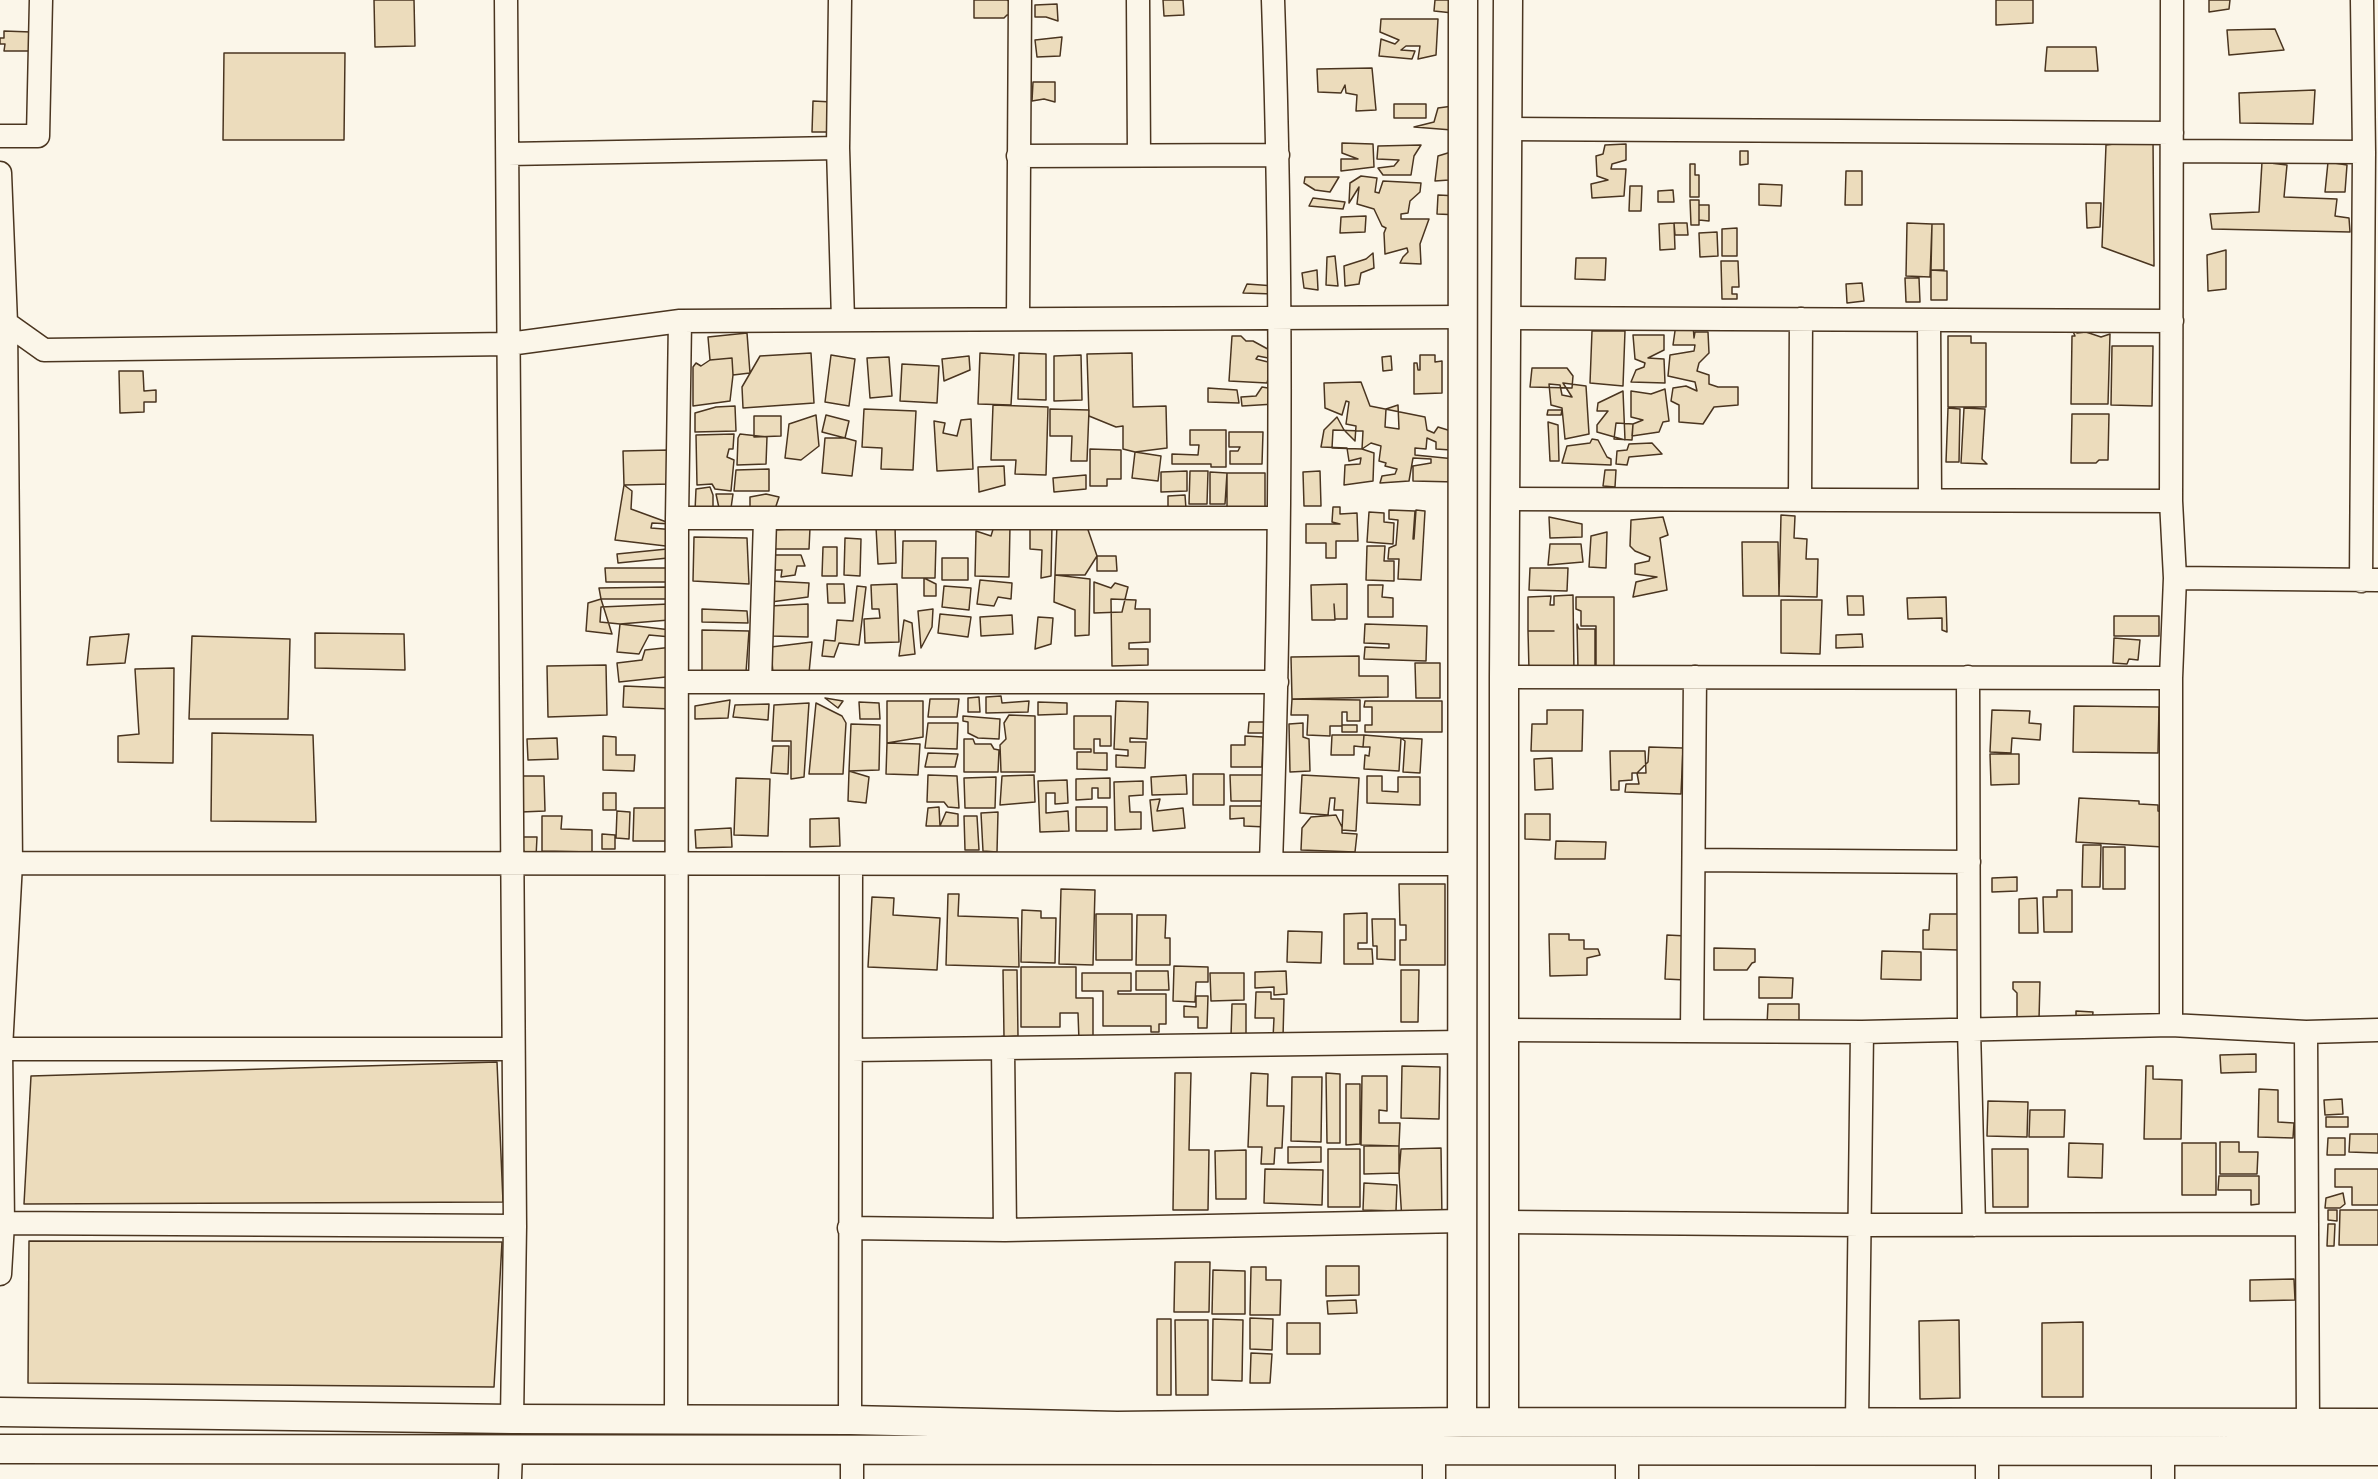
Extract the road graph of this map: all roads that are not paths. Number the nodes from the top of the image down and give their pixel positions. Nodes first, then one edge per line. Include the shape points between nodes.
1 (41, 0) edge
2 (506, 0) edge
3 (840, 0) edge
4 (1020, 0) edge
5 (1138, 0) edge
6 (1273, 0) edge
7 (1463, 0) edge
8 (1508, 0) edge
9 (2172, 0) edge
10 (2362, 0) edge
11 (2370, 119) edge
12 (1507, 129) junction
13 (0, 136) edge
14 (2172, 142) junction
15 (838, 148) junction
16 (2364, 152) junction
17 (508, 154) junction
18 (1139, 155) junction
19 (1278, 155) junction
20 (1018, 156) junction
21 (0, 173) edge
22 (1506, 207) junction
23 (2371, 208) edge
24 (1463, 218) junction
25 (1463, 273) junction
26 (1506, 274) junction
27 (1463, 317) junction
28 (1280, 318) junction
29 (1506, 318) junction
30 (1018, 319) junction
31 (1801, 319) junction
32 (843, 320) junction
33 (1929, 320) junction
34 (680, 321) junction
35 (2172, 321) junction
36 (3, 323) edge
37 (509, 344) junction
38 (1800, 498) junction
39 (1505, 499) junction
40 (1930, 499) junction
41 (2171, 501) junction
42 (677, 518) junction
43 (1277, 518) junction
44 (765, 520) junction
45 (2175, 578) junction
46 (2369, 581) edge
47 (1504, 677) junction
48 (1695, 677) junction
49 (1968, 677) junction
50 (2171, 678) junction
51 (678, 682) junction
52 (760, 682) junction
53 (1277, 682) junction
54 (5, 689) edge
55 (1694, 860) junction
56 (1969, 862) junction
57 (6, 863) edge
58 (511, 864) junction
59 (677, 864) junction
60 (851, 864) junction
61 (1271, 864) junction
62 (1462, 864) junction
63 (2171, 1025) junction
64 (1969, 1029) junction
65 (1504, 1030) junction
66 (2378, 1030) edge
67 (1692, 1031) junction
68 (1862, 1032) junction
69 (2306, 1032) junction
70 (1462, 1042) junction
71 (1, 1048) edge
72 (1003, 1048) junction
73 (513, 1049) junction
74 (851, 1050) junction
75 (1462, 1221) junction
76 (1505, 1222) junction
77 (3, 1223) junction
78 (2307, 1224) junction
79 (1860, 1225) junction
80 (1974, 1225) junction
81 (515, 1226) junction
82 (849, 1228) junction
83 (1005, 1230) junction
84 (0, 1274) edge
85 (1462, 1353) junction
86 (1505, 1357) junction
87 (0, 1412) edge
88 (512, 1419) junction
89 (676, 1420) junction
90 (850, 1420) junction
91 (1462, 1422) junction
92 (1504, 1422) junction
93 (1857, 1422) junction
94 (2378, 1423) edge
95 (2308, 1424) junction
96 (2081, 1437) junction
97 (2129, 1437) junction
98 (1093, 1438) junction
99 (1157, 1438) junction
100 (0, 1449) edge
101 (1987, 1450) junction
102 (511, 1451) junction
103 (852, 1451) junction
104 (1628, 1451) junction
105 (2163, 1451) junction
106 (2378, 1451) edge
107 (1434, 1465) edge
108 (510, 1479) edge
109 (852, 1479) edge
110 (1627, 1479) edge
111 (1987, 1479) edge
112 (2163, 1479) edge

1 - 13 street via 38,136
2 - 17 street
3 - 15 street
4 - 20 street
5 - 18 street
6 - 19 street
7 - 24 street
8 - 12 street
9 - 14 street
10 - 11 street
11 - 16 street
12 - 14 street
12 - 22 street
14 - 16 street
14 - 35 street
15 - 17 street
15 - 32 street
16 - 23 street
17 - 37 street
18 - 19 street
18 - 20 street
19 - 28 street
20 - 30 street
21 - 36 street
22 - 24 street via 1492,222 1484,224
22 - 26 street
23 - 46 street
24 - 25 street
25 - 26 street via 1479,264 1492,265
25 - 27 street
26 - 29 street
27 - 28 street
27 - 62 street
28 - 30 street
28 - 43 street
29 - 31 street
29 - 39 street
30 - 32 street
31 - 33 street
31 - 38 street
32 - 34 street
33 - 35 street
33 - 40 street
34 - 37 street
34 - 42 street
35 - 41 street
36 - 37 street via 44,350
36 - 54 street
37 - 58 street
38 - 39 street
38 - 40 street
39 - 47 street
40 - 41 street
41 - 45 street
42 - 44 street
42 - 51 street
43 - 44 street
43 - 53 street
44 - 52 street
45 - 46 street
45 - 50 street
47 - 48 street
47 - 65 street
48 - 49 street
48 - 55 street
49 - 50 street
49 - 56 street
50 - 63 street
51 - 52 street
51 - 59 street
52 - 53 street
53 - 61 street
54 - 57 street
55 - 56 street
55 - 67 street
56 - 64 street
57 - 58 street
57 - 71 street
58 - 59 street
58 - 73 street
59 - 60 street
59 - 89 street
60 - 61 street
60 - 74 street
61 - 62 street
62 - 70 street
63 - 64 street
63 - 69 street
64 - 68 street
64 - 80 street
65 - 67 street
65 - 76 street
66 - 69 street
67 - 68 street
68 - 79 street
69 - 78 street
70 - 72 street
70 - 75 street
71 - 73 street
71 - 77 street
72 - 74 street
72 - 83 street
73 - 81 street
74 - 82 street
75 - 83 street
75 - 85 street
76 - 79 street
76 - 86 street
77 - 81 street
77 - 84 street
78 - 80 street
78 - 95 street
79 - 80 street
79 - 93 street
81 - 88 street
82 - 83 street
82 - 90 street
85 - 86 street via 1485,1364
85 - 91 street
86 - 92 street
87 - 88 street
88 - 89 street
89 - 90 street
90 - 98 street
91 - 92 street
91 - 99 street
92 - 93 street
93 - 96 street
94 - 95 street
95 - 97 street
96 - 97 street
96 - 101 street
97 - 105 street
98 - 99 street
98 - 103 street
99 - 107 street
100 - 102 street
101 - 104 street
101 - 111 street
102 - 103 street
102 - 108 street
103 - 109 street
104 - 107 street
104 - 110 street
105 - 106 street
105 - 112 street

